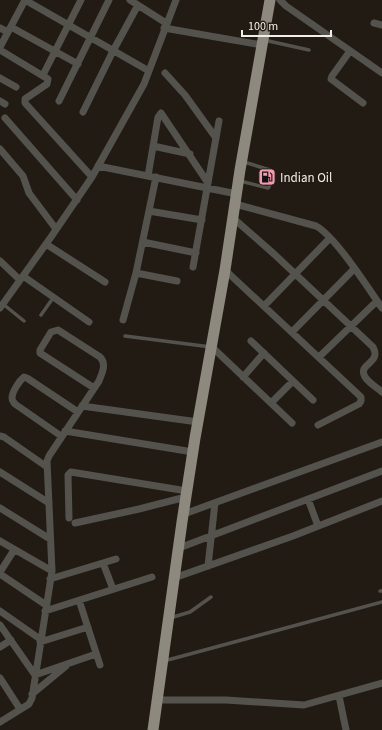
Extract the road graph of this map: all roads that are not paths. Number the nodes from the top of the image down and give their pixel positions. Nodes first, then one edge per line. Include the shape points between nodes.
1 (25, 0) edge
2 (80, 0) edge
3 (109, 0) edge
4 (130, 0) edge
5 (175, 0) edge
6 (270, 0) edge
7 (280, 0) edge
8 (138, 5) junction
9 (374, 23) dead end
10 (68, 24) junction
11 (382, 25) edge
12 (165, 26) junction
13 (0, 28) edge
14 (10, 29) junction
15 (91, 38) junction
16 (262, 43) junction
17 (0, 49) edge
18 (309, 50) dead end
19 (54, 51) junction
20 (113, 51) junction
21 (350, 51) junction
22 (78, 64) junction
23 (149, 71) junction
24 (165, 73) dead end
25 (382, 73) edge
26 (43, 75) junction
27 (0, 78) edge
28 (16, 87) dead end
29 (59, 101) dead end
30 (363, 103) dead end
31 (83, 112) dead end
32 (6, 118) dead end
33 (219, 122) dead end
34 (216, 138) junction
35 (153, 146) junction
36 (0, 150) edge
37 (190, 154) junction
38 (242, 162) junction
39 (98, 166) junction
40 (148, 176) junction
41 (92, 177) junction
42 (156, 178) junction
43 (238, 181) junction
44 (208, 185) junction
45 (236, 199) junction
46 (77, 200) junction
47 (149, 211) junction
48 (233, 218) junction
49 (202, 220) junction
50 (56, 230) junction
51 (330, 238) junction
52 (143, 242) junction
53 (46, 244) junction
54 (196, 253) junction
55 (1, 263) edge
56 (193, 267) dead end
57 (354, 269) junction
58 (225, 270) junction
59 (136, 273) junction
60 (295, 274) junction
61 (21, 278) junction
62 (177, 281) dead end
63 (105, 282) dead end
64 (52, 298) junction
65 (323, 300) junction
66 (377, 301) junction
67 (2, 303) edge
68 (264, 306) junction
69 (382, 308) edge
70 (41, 314) dead end
71 (123, 320) dead end
72 (24, 321) dead end
73 (89, 322) dead end
74 (351, 326) junction
75 (292, 332) junction
76 (125, 336) dead end
77 (251, 341) dead end
78 (212, 347) junction
79 (264, 353) junction
80 (319, 357) junction
81 (243, 376) junction
82 (293, 381) junction
83 (94, 388) junction
84 (382, 392) edge
85 (313, 400) dead end
86 (271, 403) junction
87 (80, 409) junction
88 (198, 422) junction
89 (292, 423) dead end
90 (318, 425) dead end
91 (63, 434) junction
92 (0, 436) edge
93 (382, 442) edge
94 (193, 452) junction
95 (47, 467) junction
96 (382, 471) edge
97 (0, 472) edge
98 (187, 494) junction
99 (308, 499) junction
100 (382, 501) edge
101 (215, 502) junction
102 (49, 503) junction
103 (0, 508) edge
104 (184, 514) junction
105 (69, 518) dead end
106 (75, 523) dead end
107 (318, 526) junction
108 (211, 536) junction
109 (50, 539) junction
110 (0, 541) edge
111 (179, 548) junction
112 (14, 550) junction
113 (116, 559) dead end
114 (103, 563) junction
115 (208, 566) junction
116 (52, 571) junction
117 (0, 573) edge
118 (152, 577) dead end
119 (174, 578) junction
120 (50, 579) junction
121 (113, 589) junction
122 (211, 597) dead end
123 (79, 600) junction
124 (382, 602) edge
125 (46, 608) junction
126 (0, 611) edge
127 (169, 618) junction
128 (0, 625) edge
129 (88, 627) junction
130 (11, 640) junction
131 (40, 640) junction
132 (0, 648) edge
133 (96, 654) junction
134 (163, 661) junction
135 (69, 663) junction
136 (100, 665) dead end
137 (35, 675) junction
138 (0, 678) edge
139 (382, 683) edge
140 (32, 694) junction
141 (339, 696) junction
142 (157, 700) junction
143 (20, 709) junction
144 (0, 722) edge
145 (154, 730) edge
146 (346, 730) edge

1 - 10 street
1 - 14 street
2 - 10 street
3 - 15 street
4 - 8 street
5 - 12 street
6 - 16 main road
7 - 21 street
8 - 12 street
8 - 20 street
9 - 11 street
10 - 15 street
10 - 19 street
12 - 16 street
12 - 23 street
13 - 14 street
14 - 17 street
14 - 19 street
15 - 20 street
15 - 22 street
16 - 18 lane
16 - 38 main road
17 - 26 street
19 - 22 street
19 - 26 street
20 - 23 street
20 - 31 street
21 - 25 street
21 - 30 street via 332,79
22 - 29 street
23 - 39 street
24 - 34 street via 185,95
26 - 41 street via 48,79 47,84 25,100 25,104
27 - 28 street
32 - 46 street
33 - 34 street
34 - 44 street
35 - 37 street
35 - 37 street via 161,113
35 - 40 street
36 - 50 street via 23,176 29,193
37 - 44 street
38 - 43 main road
38 - 43 lane via 273,173 268,188
39 - 40 street
39 - 41 street
40 - 42 street
41 - 46 street
42 - 44 street
42 - 47 street
43 - 45 main road
44 - 45 street
44 - 49 street
45 - 48 main road
45 - 51 street via 316,226
46 - 50 street
47 - 49 street
47 - 52 street
48 - 58 main road
48 - 60 street
49 - 54 street
50 - 53 street
51 - 57 street
51 - 60 street
52 - 54 street
52 - 59 street
53 - 61 street
53 - 63 street
54 - 56 street
55 - 61 street
57 - 65 street
57 - 66 street
58 - 68 street
58 - 78 main road
59 - 62 street
59 - 71 street
60 - 65 street
60 - 68 street
61 - 64 street
61 - 67 street
64 - 70 lane
64 - 73 street
65 - 74 street
65 - 75 street
66 - 69 street
66 - 74 street
67 - 72 lane
68 - 75 street
74 - 80 street
74 - 84 street via 376,351 374,359 363,372 365,378
75 - 80 street
76 - 78 lane
77 - 79 street
78 - 81 street
78 - 88 main road
79 - 81 street
79 - 82 street
80 - 90 street via 358,393 362,401
81 - 86 street
82 - 85 street
82 - 86 street
83 - 83 street via 102,373 103,360 58,330 51,332 40,353
83 - 87 street
86 - 89 street
87 - 88 street
87 - 91 street
87 - 91 street via 27,378 21,379 12,396 15,404
88 - 94 main road
91 - 94 street
91 - 95 street via 49,456
92 - 95 street
93 - 101 street
94 - 98 main road
95 - 102 street
96 - 99 street
97 - 102 street
98 - 104 main road
98 - 105 street via 71,472 68,475
98 - 106 street via 139,509
99 - 107 street
99 - 108 street
100 - 107 street
101 - 104 street
101 - 108 street
102 - 109 street
103 - 109 street
104 - 111 main road
107 - 115 street
108 - 111 street
108 - 115 street
109 - 116 street
110 - 112 street
111 - 119 main road
112 - 116 street
112 - 117 street
113 - 114 street
114 - 120 street
114 - 121 street
115 - 119 street
116 - 120 street
117 - 125 street
118 - 121 street
119 - 127 main road
120 - 125 street
121 - 123 street
122 - 127 lane via 190,612
123 - 125 street
123 - 129 street
124 - 134 lane
125 - 131 street
126 - 131 street
127 - 134 main road
128 - 130 street
129 - 131 street
129 - 133 street
130 - 132 street
130 - 137 street
131 - 137 street
133 - 135 street
133 - 136 street
134 - 142 main road
135 - 137 street
135 - 140 street
137 - 140 street
138 - 143 street
139 - 141 street
140 - 143 street via 31,700
141 - 142 street via 304,705 226,700
141 - 146 street
142 - 145 main road
143 - 144 street

